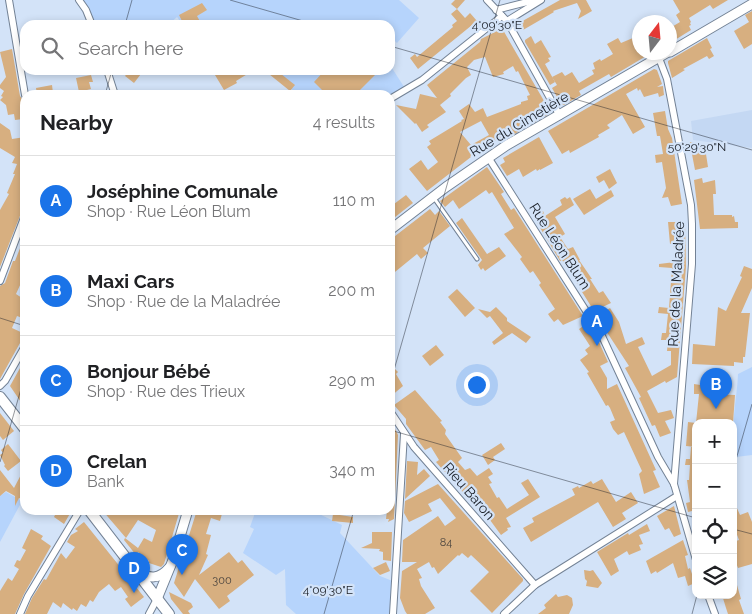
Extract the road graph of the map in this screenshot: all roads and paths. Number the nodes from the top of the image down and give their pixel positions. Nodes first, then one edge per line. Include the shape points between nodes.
1 (9, 0) edge
2 (79, 0) edge
3 (488, 0) edge
4 (535, 0) edge
5 (541, 0) edge
6 (752, 4) edge
7 (496, 10) junction
8 (502, 16) junction
9 (90, 20) edge
10 (508, 21) junction
11 (677, 47) edge
12 (655, 60) edge
13 (659, 60) edge
14 (20, 65) edge
15 (22, 75) edge
16 (109, 75) edge
17 (24, 90) edge
18 (113, 90) edge
19 (395, 96) edge
20 (560, 116) junction
21 (488, 157) junction
22 (433, 197) junction
23 (395, 226) edge
24 (20, 228) edge
25 (477, 259) dead end
26 (0, 281) edge
27 (20, 354) edge
28 (0, 386) edge
29 (0, 397) edge
30 (395, 422) edge
31 (20, 423) edge
32 (404, 432) junction
33 (674, 484) junction
34 (677, 496) junction
35 (77, 515) edge
36 (93, 515) edge
37 (186, 515) edge
38 (694, 554) edge
39 (170, 566) junction
40 (137, 574) junction
41 (535, 585) junction
42 (157, 599) junction
43 (709, 599) edge
44 (20, 614) edge
45 (149, 614) edge
46 (169, 614) edge
47 (393, 614) edge
48 (504, 614) edge
49 (715, 614) edge

1 - 14 street
2 - 9 street
3 - 7 street
4 - 7 street
5 - 10 street
6 - 11 street, Rue du Cimetière
7 - 8 street
8 - 10 street
8 - 19 street via 422,80
10 - 20 street
12 - 20 street, Rue du Cimetière
13 - 33 street, Rue de la Maladrée via 667,79 692,224 692,267
15 - 17 street
16 - 18 street
20 - 21 street, Rue du Cimetière
21 - 22 street, Rue du Cimetière
21 - 33 street, Rue Léon Blum via 602,336 658,457
22 - 23 street, Rue du Cimetière
22 - 25 lane
24 - 26 street
27 - 28 street
29 - 31 main road
30 - 32 street, Rieu Baron
32 - 41 street, Rieu Baron via 414,448
32 - 47 street
33 - 34 street
34 - 38 street
34 - 41 street
35 - 44 street
36 - 40 main road
37 - 39 street
39 - 40 street via 164,574 154,578
39 - 42 street
40 - 42 main road
41 - 48 street
42 - 45 street
42 - 46 main road
43 - 49 street

